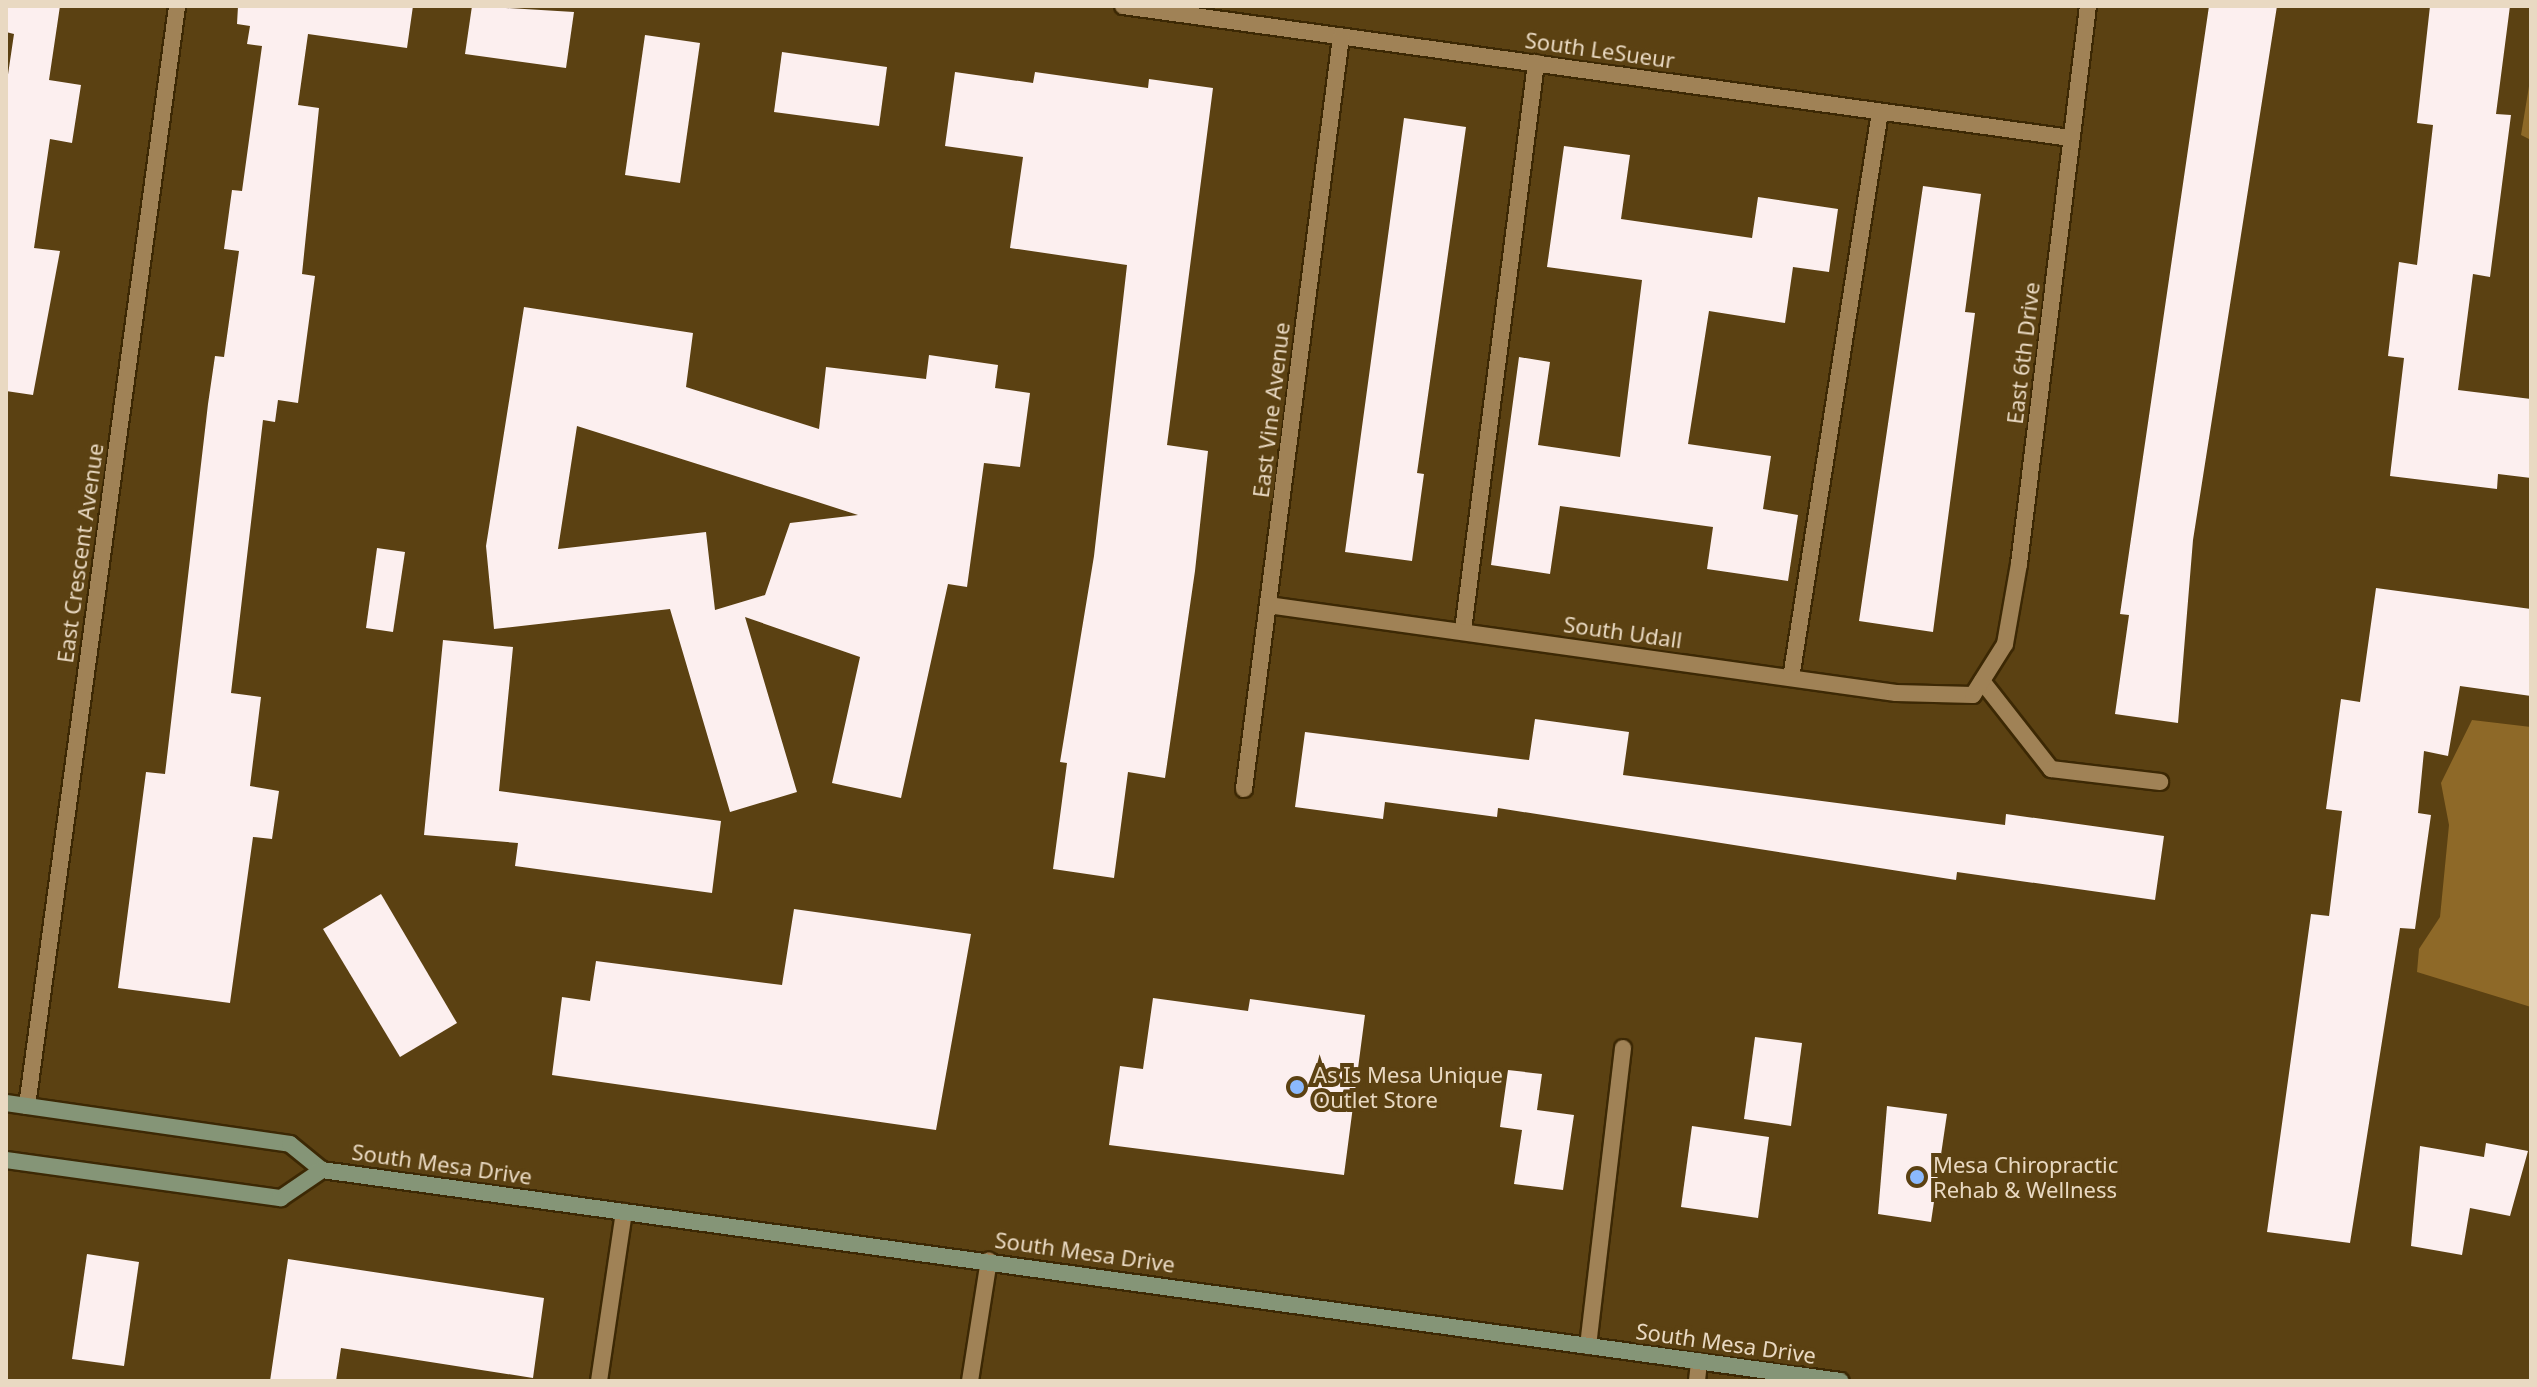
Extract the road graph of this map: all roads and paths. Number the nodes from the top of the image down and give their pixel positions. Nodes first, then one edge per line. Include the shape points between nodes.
1 (177, 6) edge
2 (1123, 6) edge
3 (2088, 6) edge
4 (1341, 37) junction
5 (1536, 63) junction
6 (1880, 112) junction
7 (2071, 138) junction
8 (1268, 605) junction
9 (1463, 630) junction
10 (1791, 678) junction
11 (1978, 688) junction
12 (2160, 782) dead end
13 (1244, 789) dead end
14 (1623, 1048) dead end
15 (6, 1103) edge
16 (27, 1106) junction
17 (6, 1160) edge
18 (322, 1170) junction
19 (624, 1212) junction
20 (989, 1260) junction
21 (1588, 1346) junction
22 (1699, 1361) junction
23 (599, 1381) edge
24 (970, 1381) edge
25 (1697, 1381) edge
26 (1840, 1381) edge

1 - 16 street, East Crescent Avenue
2 - 4 street, South LeSueur
3 - 7 street, East 6th Drive
4 - 5 street, South LeSueur
4 - 8 street, East Vine Avenue
5 - 6 street, South LeSueur
5 - 9 street
6 - 7 street, South LeSueur
6 - 10 street
7 - 11 street, East 6th Drive via 2019,564 2005,644
8 - 9 street, South Udall
8 - 13 street, East Vine Avenue
9 - 10 street, South Udall
10 - 11 street, South Udall
11 - 12 street via 2051,769
14 - 21 street
15 - 16 main road, South Mesa Drive
16 - 18 main road, South Mesa Drive via 290,1144
17 - 18 main road, South Mesa Drive via 281,1198
18 - 19 main road, South Mesa Drive
19 - 20 main road, South Mesa Drive
19 - 23 street
20 - 21 main road, South Mesa Drive
20 - 24 street
21 - 22 main road, South Mesa Drive
22 - 25 street
22 - 26 main road, South Mesa Drive

